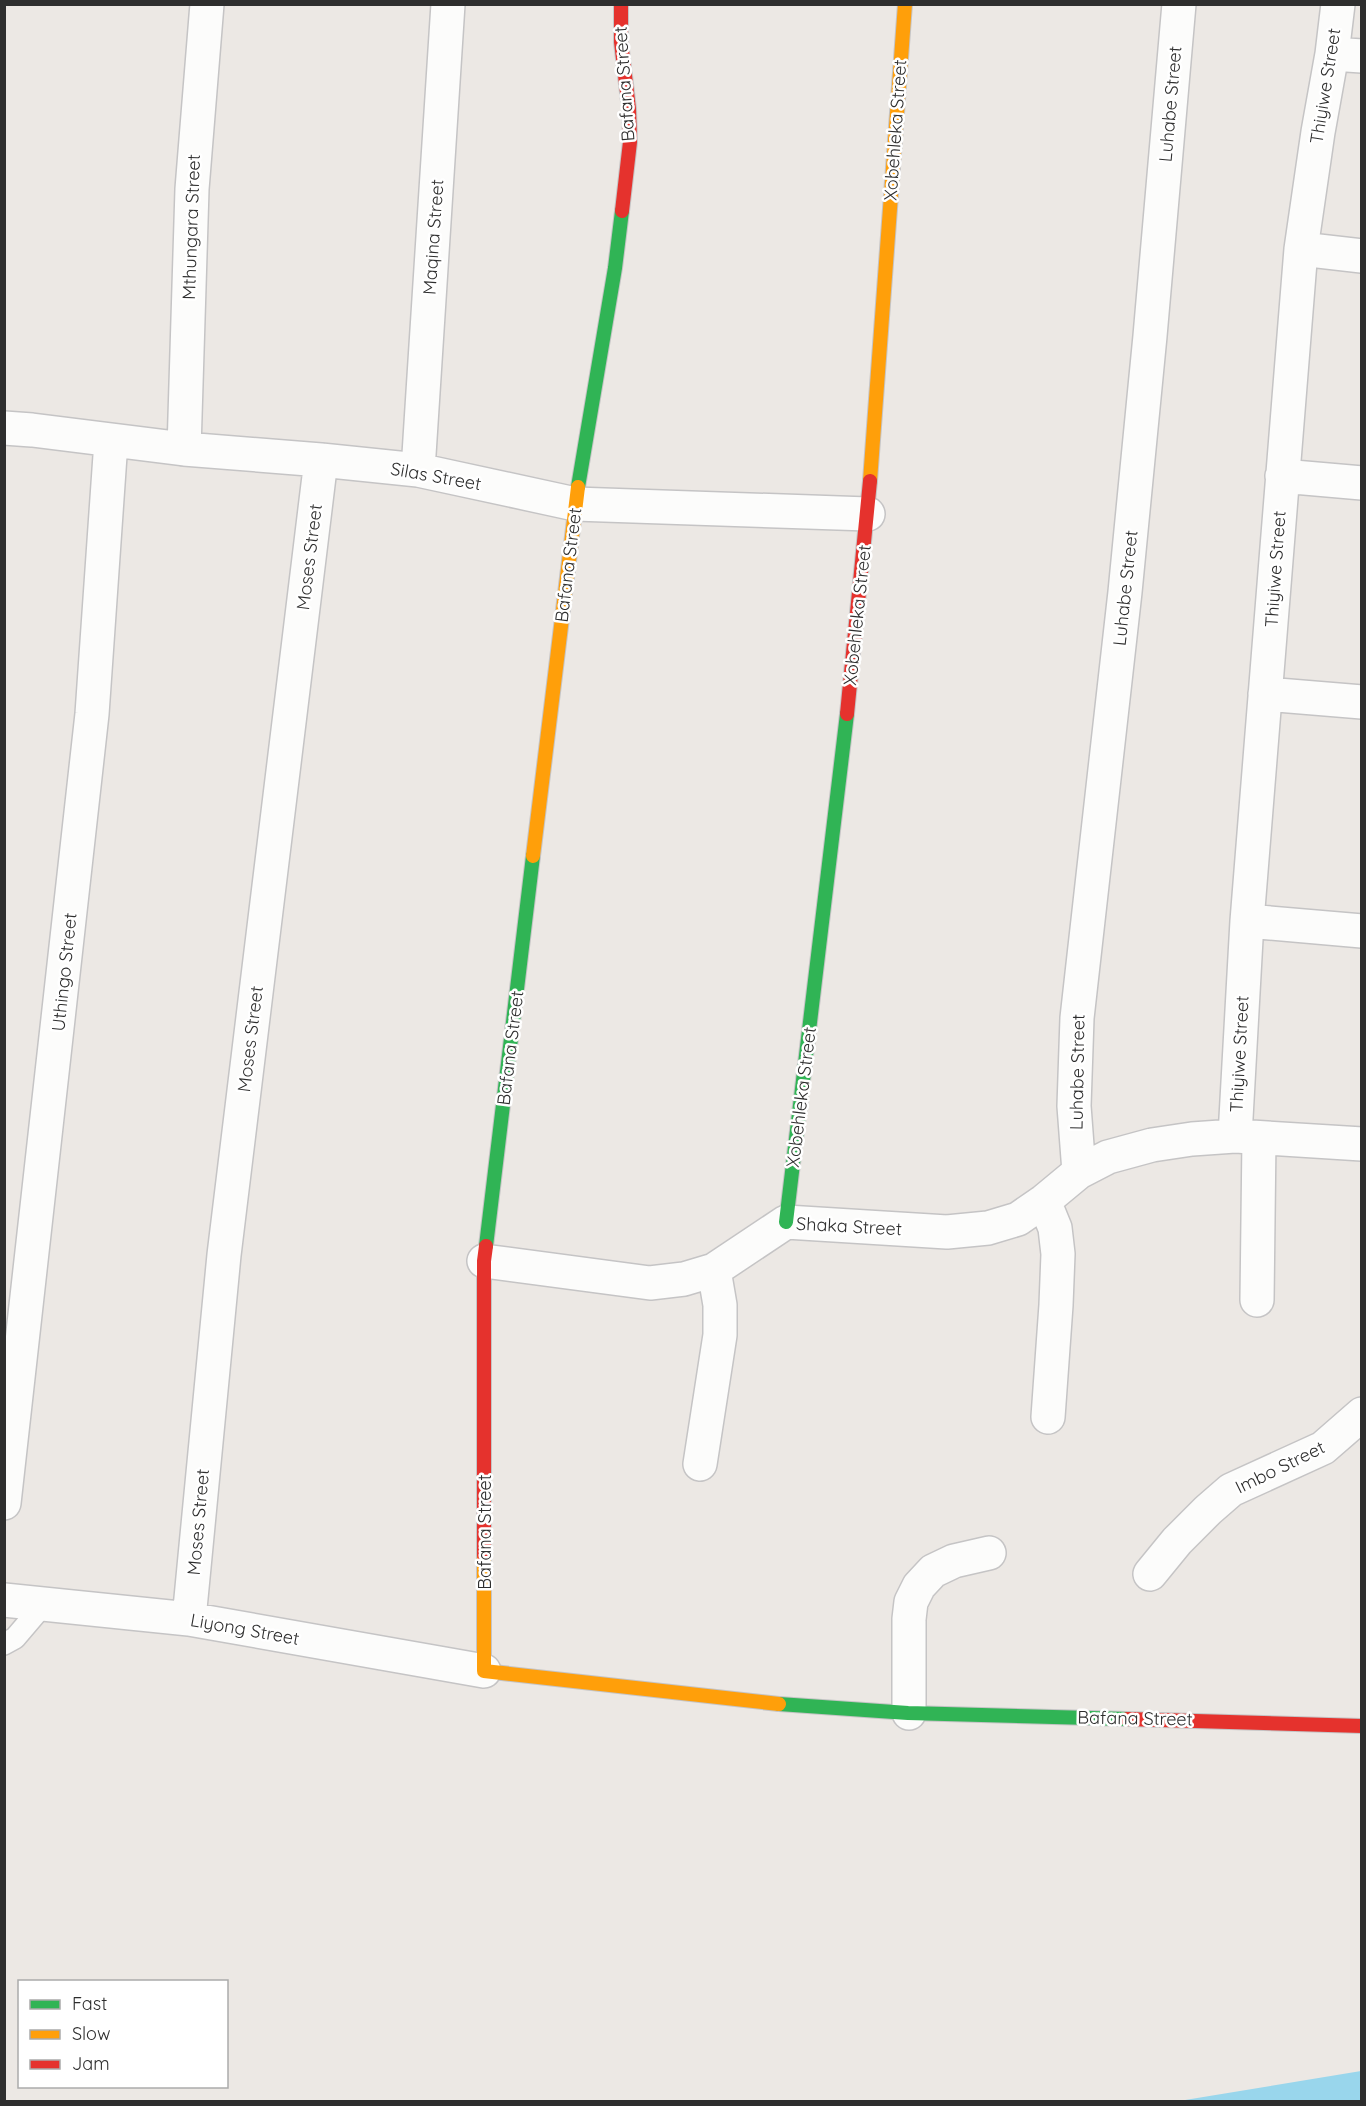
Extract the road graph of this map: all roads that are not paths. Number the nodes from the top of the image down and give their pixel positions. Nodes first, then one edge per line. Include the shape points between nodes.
1 (207, 4) edge
2 (448, 4) edge
3 (621, 4) edge
4 (905, 4) edge
5 (1179, 4) edge
6 (1338, 4) edge
7 (1347, 55) edge
8 (1301, 249) junction
9 (1362, 256) edge
10 (4, 429) edge
11 (111, 441) junction
12 (184, 449) junction
13 (321, 460) junction
14 (418, 470) junction
15 (1282, 476) junction
16 (1362, 483) edge
17 (575, 504) junction
18 (868, 514) junction
19 (1265, 694) junction
20 (1362, 702) edge
21 (1247, 921) junction
22 (1362, 931) edge
23 (1247, 1137) junction
24 (1362, 1144) edge
25 (1079, 1172) junction
26 (1044, 1201) junction
27 (786, 1222) junction
28 (484, 1261) junction
29 (714, 1270) junction
30 (1257, 1300) dead end
31 (1362, 1414) edge
32 (1047, 1417) dead end
33 (700, 1464) dead end
34 (4, 1503) edge
35 (989, 1553) dead end
36 (1150, 1574) dead end
37 (4, 1600) edge
38 (44, 1604) junction
39 (189, 1619) junction
40 (4, 1644) edge
41 (484, 1671) junction
42 (909, 1713) junction
43 (1362, 1726) edge

1 - 12 street, Mthungara Street via 192,189
2 - 14 street, Maqina Street
3 - 17 street, Bafana Street via 629,109 628,164 615,268
4 - 18 street, Xobehleka Street
5 - 25 street, Luhabe Street via 1126,580 1077,1018 1074,1106
6 - 7 street, Thiyiwe Street
7 - 8 street, Thiyiwe Street via 1318,132
8 - 9 street
8 - 15 street, Thiyiwe Street
10 - 11 street, Silas Street
11 - 12 street, Silas Street
11 - 34 street, Uthingo Street via 92,714
12 - 13 street, Silas Street
13 - 14 street, Silas Street
13 - 39 street, Moses Street via 224,1255
14 - 17 street, Silas Street
15 - 16 street
15 - 19 street, Thiyiwe Street
17 - 18 street, Silas Street
17 - 28 street, Bafana Street
18 - 27 street, Xobehleka Street
19 - 20 street
19 - 21 street, Thiyiwe Street
21 - 22 street
21 - 23 street, Thiyiwe Street
23 - 24 street, Shaka Street
23 - 25 street, Shaka Street via 1152,1145 1108,1156
23 - 30 street
25 - 26 street, Shaka Street
26 - 27 street, Shaka Street via 1018,1219 988,1228 947,1232
26 - 32 street via 1055,1228 1058,1254
27 - 29 street, Shaka Street
28 - 29 street, Shaka Street via 650,1283
28 - 41 street, Bafana Street
29 - 33 street via 720,1335
31 - 36 street, Imbo Street via 1323,1448 1232,1490 1177,1541
35 - 42 street via 954,1561 933,1571 911,1602
37 - 38 street, Liyong Street
38 - 39 street, Liyong Street
38 - 40 lane via 15,1638
39 - 41 street, Liyong Street
41 - 42 street, Bafana Street via 781,1704
42 - 43 street, Bafana Street

